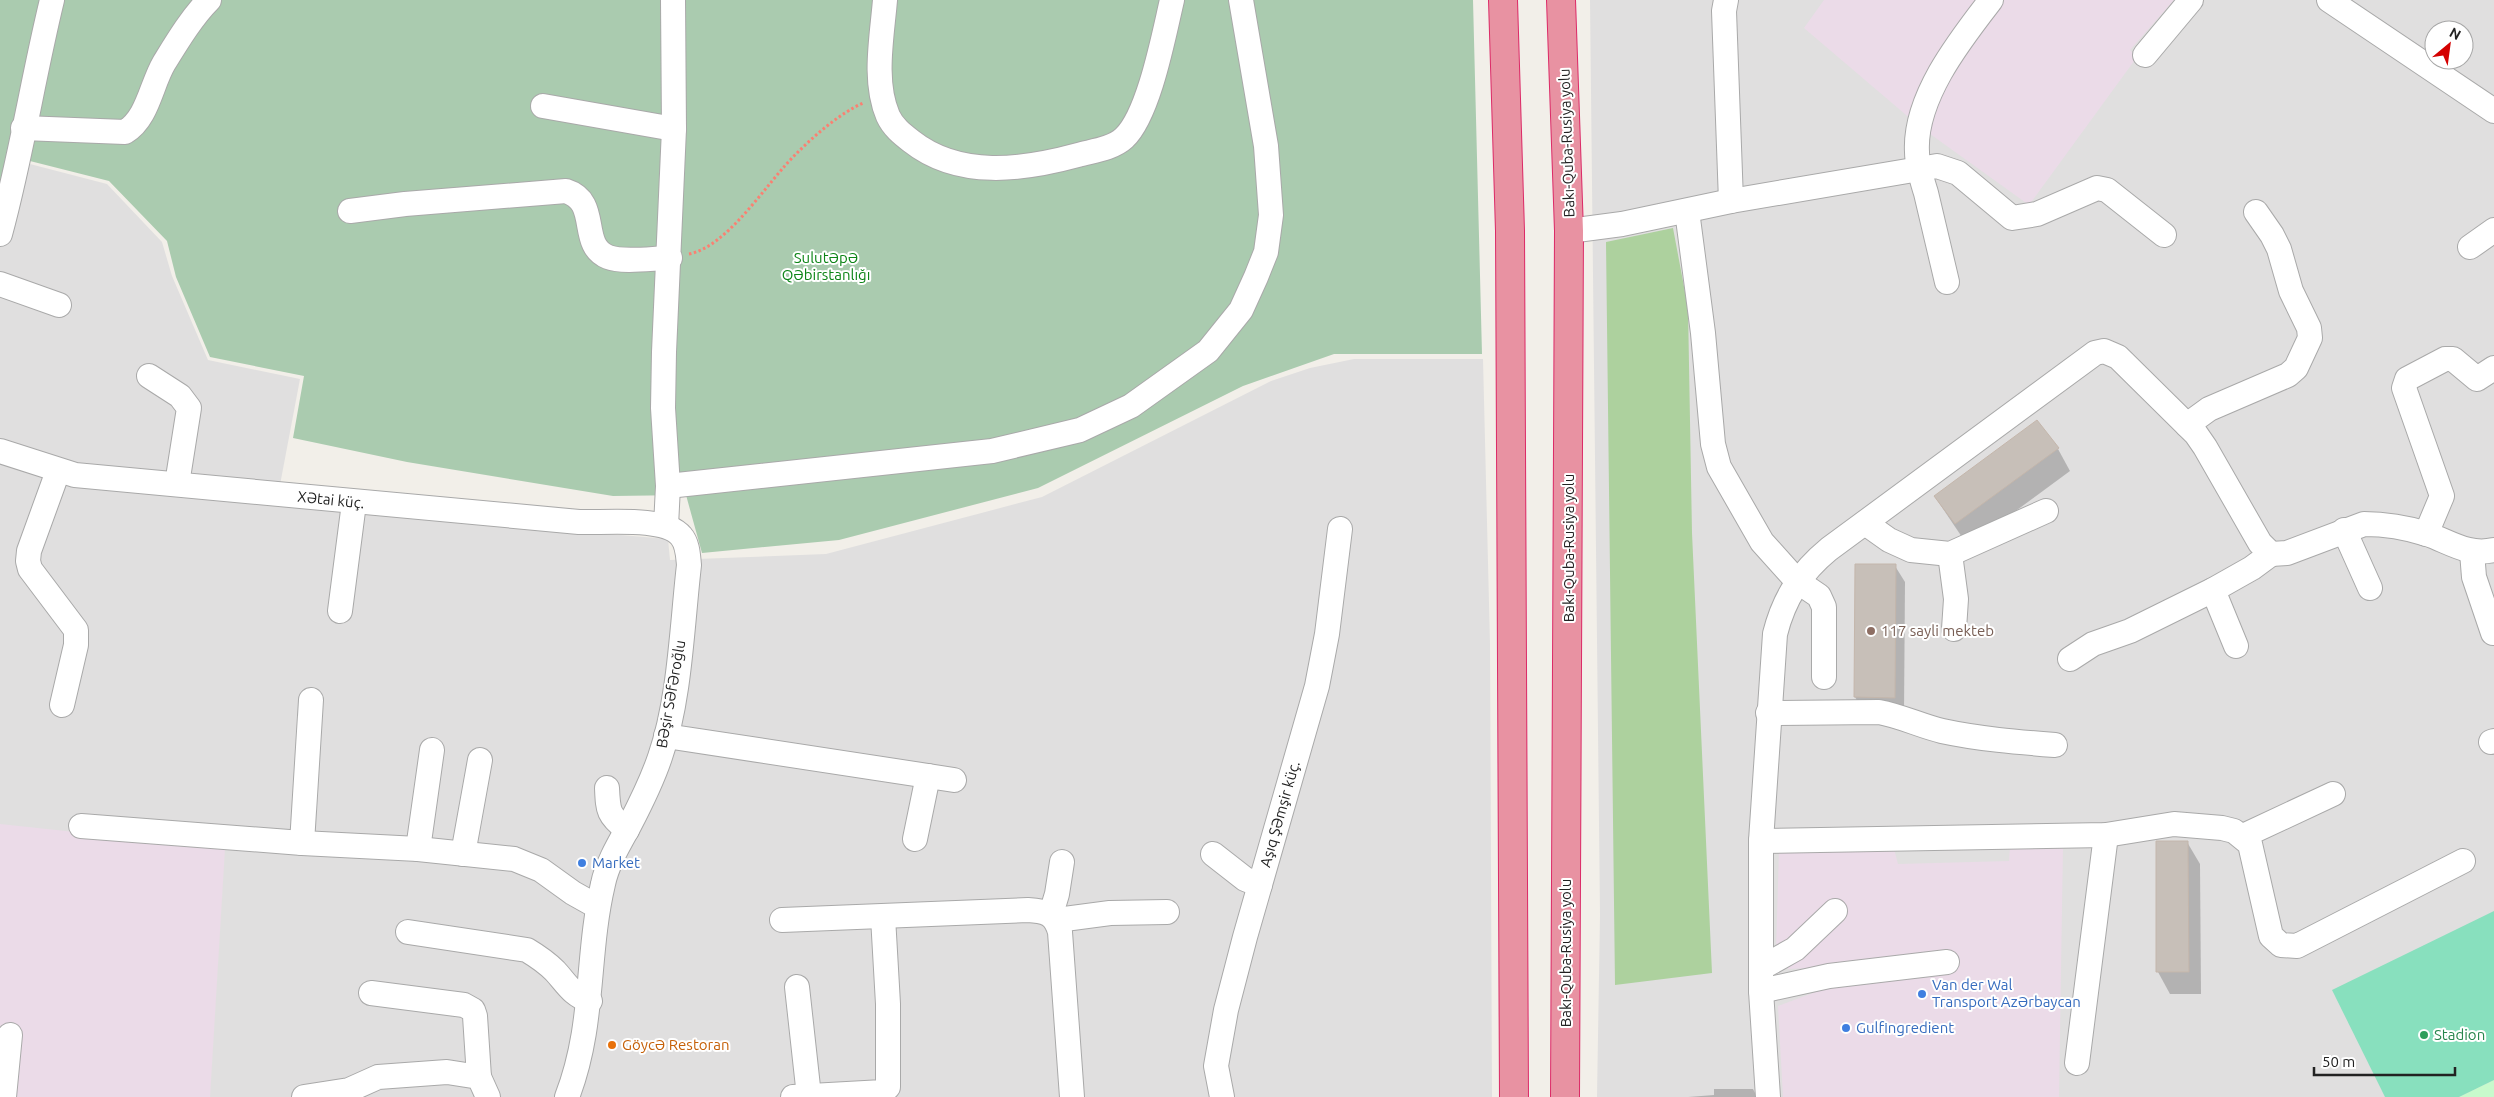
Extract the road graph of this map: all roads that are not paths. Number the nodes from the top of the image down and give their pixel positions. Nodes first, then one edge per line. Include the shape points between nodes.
1 (52, 0) edge
2 (209, 0) edge
3 (673, 0) edge
4 (886, 0) edge
5 (1172, 0) edge
6 (1241, 0) edge
7 (1503, 0) edge
8 (1562, 0) edge
9 (1726, 0) edge
10 (1991, 0) edge
11 (2191, 0) edge
12 (2329, 0) edge
13 (2145, 55) dead end
14 (544, 106) dead end
15 (2494, 111) edge
16 (23, 128) junction
17 (674, 129) junction
18 (1920, 168) junction
19 (1732, 201) junction
20 (350, 211) dead end
21 (1687, 211) junction
22 (2256, 212) dead end
23 (2494, 230) edge
24 (1570, 231) junction
25 (0, 234) edge
26 (2164, 235) dead end
27 (2470, 247) dead end
28 (670, 258) junction
29 (1947, 282) dead end
30 (0, 284) edge
31 (59, 305) dead end
32 (2494, 368) edge
33 (149, 376) dead end
34 (2187, 425) junction
35 (0, 451) edge
36 (58, 471) junction
37 (177, 484) junction
38 (668, 486) junction
39 (354, 503) junction
40 (2046, 511) dead end
41 (1865, 523) junction
42 (666, 526) junction
43 (1340, 529) dead end
44 (2344, 530) junction
45 (2426, 534) junction
46 (2483, 551) edge
47 (1950, 554) junction
48 (2271, 554) junction
49 (1797, 580) junction
50 (2370, 588) dead end
51 (2213, 590) junction
52 (340, 611) dead end
53 (1954, 629) dead end
54 (2493, 633) dead end
55 (2236, 646) dead end
56 (2070, 659) dead end
57 (1824, 677) dead end
58 (310, 700) dead end
59 (62, 705) dead end
60 (1768, 712) junction
61 (666, 736) junction
62 (2054, 745) dead end
63 (432, 750) dead end
64 (480, 760) dead end
65 (928, 776) junction
66 (954, 780) dead end
67 (607, 788) dead end
68 (2333, 794) dead end
69 (82, 826) dead end
70 (627, 830) junction
71 (2106, 835) junction
72 (2242, 836) junction
73 (915, 839) dead end
74 (1761, 841) junction
75 (302, 843) junction
76 (418, 849) junction
77 (463, 854) junction
78 (1213, 854) dead end
79 (2463, 861) dead end
80 (1062, 862) dead end
81 (1260, 886) junction
82 (598, 907) junction
83 (1836, 911) dead end
84 (1167, 912) dead end
85 (883, 917) junction
86 (1054, 917) junction
87 (782, 920) dead end
88 (408, 932) dead end
89 (1947, 962) dead end
90 (1761, 980) junction
91 (797, 987) dead end
92 (371, 993) dead end
93 (590, 1001) junction
94 (10, 1035) dead end
95 (2077, 1063) dead end
96 (483, 1087) edge
97 (4, 1097) edge
98 (304, 1097) edge
99 (567, 1097) edge
100 (801, 1097) edge
101 (1072, 1097) edge
102 (1222, 1097) edge
103 (1514, 1097) edge
104 (1566, 1097) edge
105 (1768, 1097) edge

1 - 16 street
2 - 16 street via 164,64 134,126 124,132
3 - 17 street
4 - 5 street via 881,48 882,94 888,116 902,134 930,154 976,168 1012,168 1113,145 1130,130 1149,89
6 - 38 street via 1266,146 1271,215 1266,252 1256,277 1240,310 1208,351 1131,406 1080,430 992,451
7 - 103 highway via 1510,241
8 - 24 highway, Bakı-Quba-Rusiya yolu
9 - 19 street
10 - 18 street via 1962,37 1928,101 1919,126 1916,152
11 - 13 street
12 - 15 street
14 - 17 street
16 - 25 street
17 - 28 street
18 - 19 street
18 - 26 street via 1937,166 1958,173 2012,218 2037,214 2096,188 2107,190
18 - 29 street
19 - 21 street
20 - 28 street via 566,190 584,202 598,251 618,259
21 - 24 street
21 - 49 street via 1713,444 1720,467 1747,520 1762,542
22 - 34 street via 2279,249 2310,338 2296,368 2288,375 2208,409
23 - 27 street
24 - 104 highway, Bakı-Quba-Rusiya yolu
28 - 38 street via 663,408
30 - 31 street
32 - 45 street via 2476,379 2453,359 2445,359 2407,378 2404,388 2442,496
33 - 37 street via 180,396 189,408
34 - 41 street via 2118,357 2104,351 2095,353
34 - 48 street via 2205,446 2260,543
35 - 36 street, Xətai küç.
36 - 37 street, Xətai küç. via 95,478
36 - 59 street via 28,561 30,569 76,630 76,645
37 - 39 street, Xətai küç.
38 - 42 street
39 - 42 street, Xətai küç.
39 - 52 street
40 - 47 street
41 - 47 street via 1911,550
41 - 49 street via 1811,564
42 - 61 street, Bəşir Səfəroğlu via 683,537 689,566
43 - 81 street, Aşıq Şəmşir küç. via 1317,686
44 - 45 street via 2377,524
44 - 48 street via 2287,552
44 - 50 street
45 - 46 street
46 - 54 street via 2474,577
47 - 53 street via 1956,599
48 - 51 street
49 - 57 street via 1819,596 1824,607
49 - 60 street via 1779,615
51 - 55 street
51 - 56 street via 2130,631 2093,644
58 - 75 street
60 - 62 street via 1879,712 1943,731
60 - 74 street
61 - 65 street
61 - 70 street, Bəşir Səfəroğlu via 645,795
63 - 76 street
64 - 77 street
65 - 66 street
65 - 73 street
67 - 70 street via 608,810 613,819
68 - 72 street
69 - 75 street
70 - 82 street, Bəşir Səfəroğlu via 604,876
71 - 72 street via 2174,824 2222,828
71 - 74 street
71 - 95 street
72 - 79 street via 2250,844 2253,854 2271,936 2282,945 2297,946
74 - 90 street
75 - 76 street
76 - 77 street
77 - 82 street via 514,859 530,864
78 - 81 street via 1245,879
80 - 86 street
81 - 102 street, Aşıq Şəmşir küç. via 1235,972 1219,1045 1216,1066
82 - 93 street, Bəşir Səfəroğlu
83 - 90 street
84 - 86 street
85 - 86 street via 1028,910
85 - 87 street
85 - 100 street via 888,1087 883,1092
86 - 101 street via 1060,932
88 - 93 street via 526,950 555,971 570,991
89 - 90 street via 1829,976
90 - 105 street
91 - 100 street
92 - 96 street via 464,1004 472,1010
93 - 99 street, Bəşir Səfəroğlu via 582,1049
94 - 97 street
96 - 98 street via 447,1072 378,1077 349,1090

